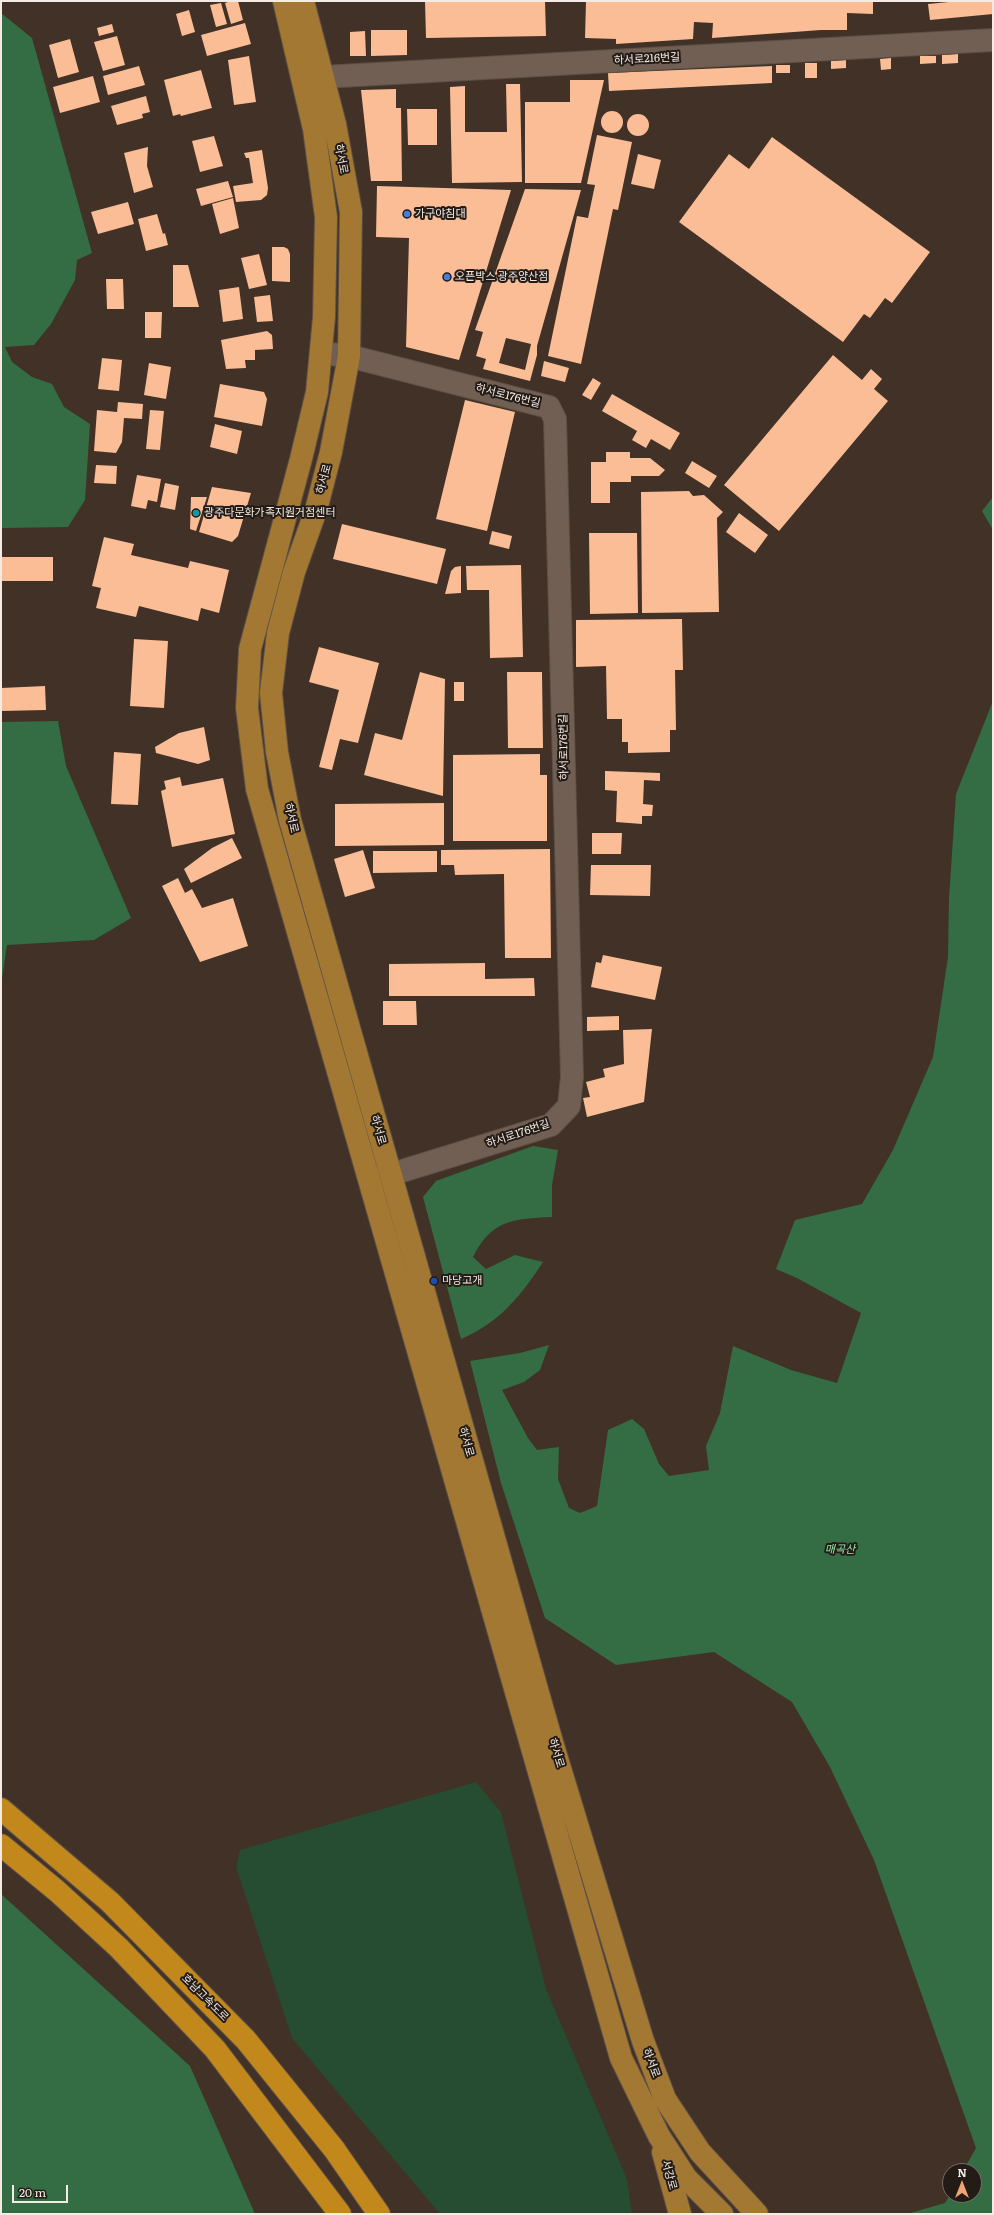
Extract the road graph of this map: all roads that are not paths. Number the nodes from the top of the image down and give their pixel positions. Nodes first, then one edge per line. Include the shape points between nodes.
1 (284, 1) edge
2 (303, 1) edge
3 (993, 40) edge
4 (312, 80) junction
5 (321, 353) junction
6 (350, 356) junction
7 (380, 1178) junction
8 (1, 1809) edge
9 (1, 1846) edge
10 (659, 2136) junction
11 (749, 2211) edge
12 (340, 2214) edge
13 (379, 2214) edge
14 (680, 2214) edge
15 (722, 2214) edge

1 - 4 main road, 하서로
2 - 4 main road, 하서로
3 - 4 street, 하서로216번길
4 - 5 main road, 하서로 via 314,129 326,218
4 - 6 main road, 하서로 via 334,124 351,212
5 - 6 street, 하서로176번길
5 - 7 main road, 하서로 via 317,392 301,459 250,649 247,708 257,789
6 - 7 main road, 하서로 via 331,452 316,510 294,572 278,633 271,693 277,752 290,820
6 - 7 street, 하서로176번길 via 549,407 555,419 572,1077 569,1106 551,1125
7 - 10 main road, 하서로 via 621,2058
7 - 11 main road, 하서로 via 643,2041 665,2099 700,2152
8 - 13 highway, 호남고속도로 via 110,1902 246,2040 334,2149
9 - 12 highway via 57,1891 119,1948 215,2049
10 - 14 main road, 서강로
10 - 15 main road, 하서로 via 686,2178

